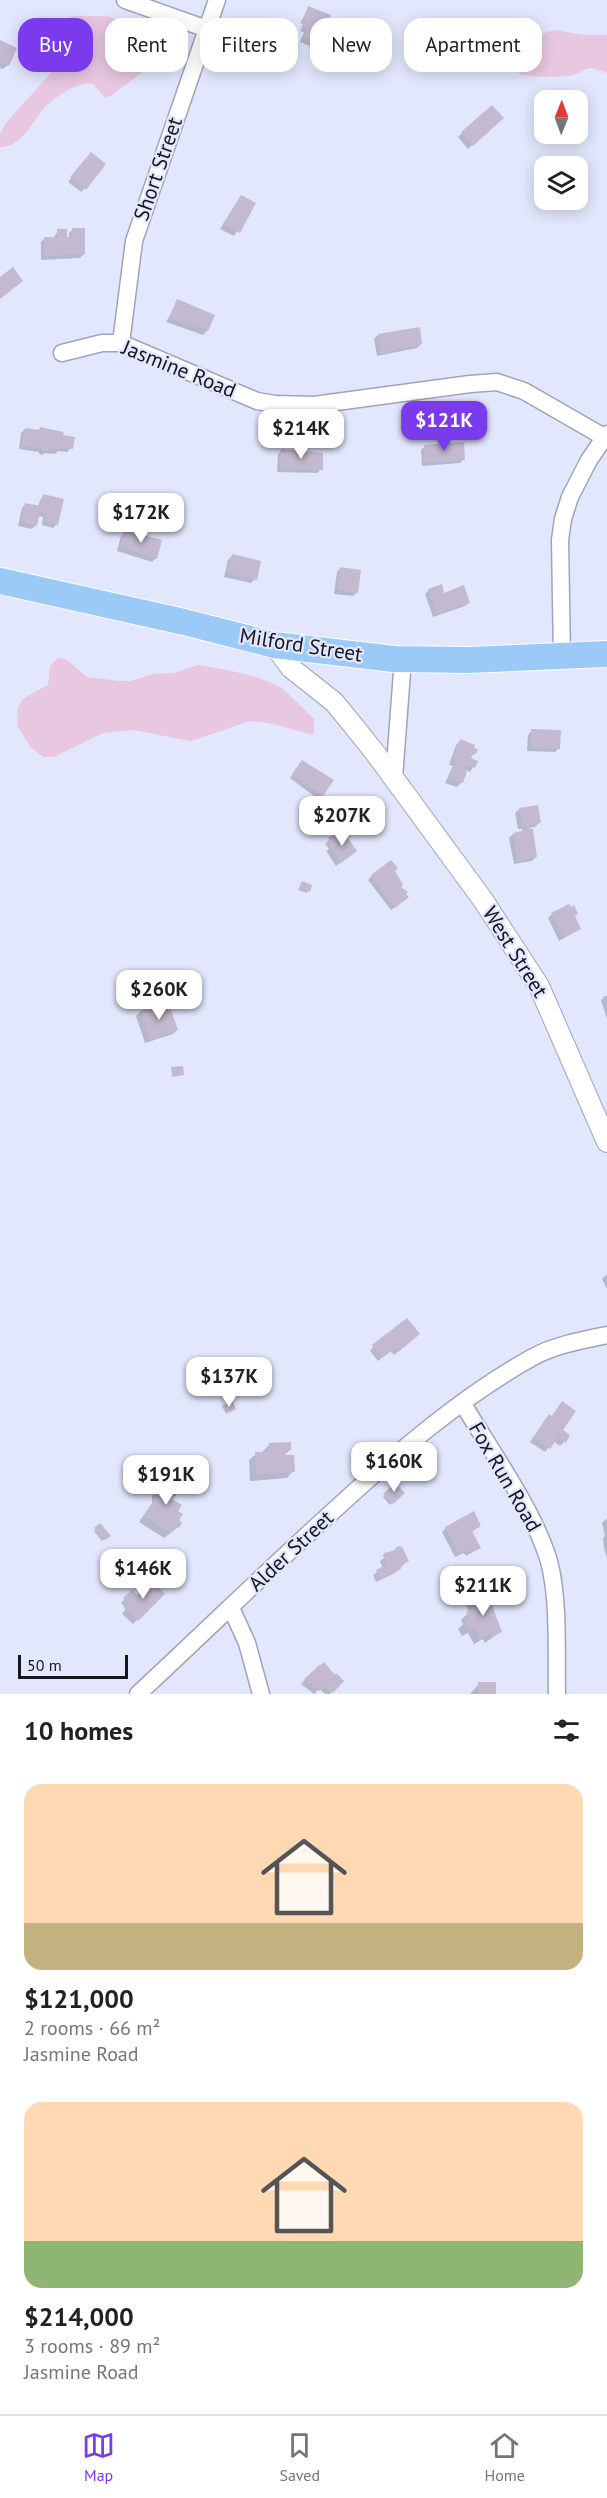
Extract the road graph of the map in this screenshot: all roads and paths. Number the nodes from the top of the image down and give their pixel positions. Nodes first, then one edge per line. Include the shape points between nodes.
1 (125, 0) edge
2 (217, 0) edge
3 (211, 18) edge
4 (200, 27) edge
5 (200, 49) edge
6 (121, 343) junction
7 (62, 353) dead end
8 (605, 436) edge
9 (0, 580) edge
10 (274, 645) junction
11 (607, 654) edge
12 (562, 656) junction
13 (403, 659) junction
14 (394, 778) junction
15 (607, 1142) edge
16 (607, 1335) edge
17 (463, 1404) junction
18 (231, 1608) junction
19 (138, 1694) edge
20 (261, 1694) edge
21 (557, 1694) edge

1 - 4 street
2 - 3 street, Short Street
5 - 6 street, Short Street via 134,241
6 - 7 street, Jasmine Road via 102,343
6 - 8 street, Jasmine Road via 257,401 275,404 314,405 497,382 524,391
8 - 12 street via 579,478 563,519
9 - 10 main road, Milford Street
10 - 13 main road, Milford Street
10 - 14 street, West Street via 291,668 334,702
11 - 12 main road, Milford Street
12 - 13 main road, Milford Street
13 - 14 street
14 - 15 street, West Street via 483,900 539,986
16 - 17 street, Alder Street via 535,1356
17 - 18 street, Alder Street via 401,1450
17 - 21 street, Fox Run Road via 528,1513 547,1554 554,1596
18 - 19 street, Alder Street
18 - 20 street via 247,1643

